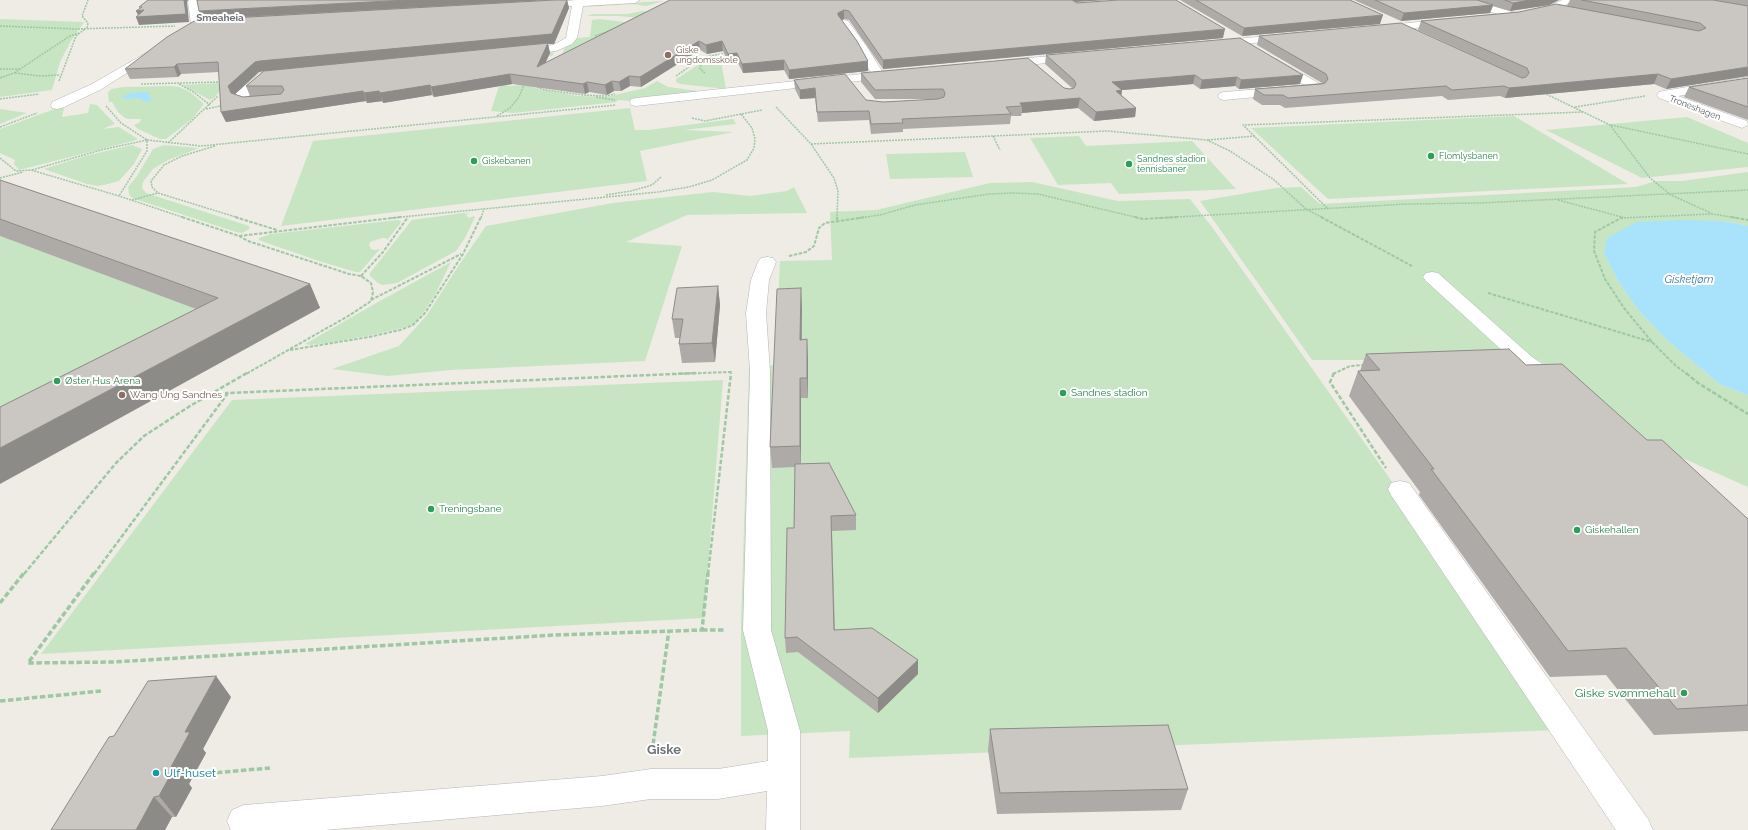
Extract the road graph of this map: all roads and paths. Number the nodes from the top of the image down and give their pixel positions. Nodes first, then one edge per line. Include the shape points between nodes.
1 (88, 0) edge
2 (195, 0) edge
3 (636, 0) edge
4 (1462, 0) edge
5 (1570, 0) edge
6 (562, 2) edge
7 (578, 3) junction
8 (531, 6) edge
9 (1552, 8) junction
10 (1568, 12) edge
11 (1514, 16) junction
12 (1378, 17) edge
13 (1486, 19) edge
14 (1463, 21) edge
15 (844, 23) edge
16 (195, 25) joint
17 (0, 26) edge
18 (1400, 27) junction
19 (87, 28) junction
20 (612, 30) edge
21 (1364, 30) edge
22 (1223, 31) edge
23 (79, 32) junction
24 (1301, 36) edge
25 (1421, 36) edge
26 (1241, 41) junction
27 (568, 42) junction
28 (1204, 45) edge
29 (162, 46) edge
30 (729, 52) edge
31 (506, 54) edge
32 (1084, 56) edge
33 (1031, 61) junction
34 (993, 65) edge
35 (0, 69) edge
36 (21, 69) junction
37 (1042, 70) edge
38 (14, 73) junction
39 (285, 73) edge
40 (901, 74) edge
41 (60, 75) junction
42 (878, 75) junction
43 (674, 77) dead end
44 (0, 78) edge
45 (850, 79) junction
46 (1748, 81) edge
47 (224, 82) edge
48 (178, 84) junction
49 (524, 85) edge
50 (532, 85) edge
51 (59, 86) dead end
52 (96, 87) junction
53 (766, 88) junction
54 (859, 91) edge
55 (1539, 91) edge
56 (621, 93) edge
57 (583, 95) junction
58 (1662, 95) junction
59 (218, 96) edge
60 (1224, 96) dead end
61 (280, 100) edge
62 (632, 103) junction
63 (57, 105) joint
64 (210, 105) junction
65 (775, 107) junction
66 (1574, 107) junction
67 (738, 111) dead end
68 (1583, 112) junction
69 (742, 115) junction
70 (495, 117) junction
71 (690, 118) dead end
72 (1742, 124) dead end
73 (1610, 125) junction
74 (0, 127) edge
75 (993, 136) junction
76 (1255, 136) junction
77 (147, 140) junction
78 (1207, 140) junction
79 (167, 143) junction
80 (224, 144) junction
81 (811, 144) junction
82 (1000, 150) dead end
83 (1748, 154) edge
84 (0, 158) edge
85 (31, 170) junction
86 (662, 177) dead end
87 (0, 178) edge
88 (1748, 190) edge
89 (158, 193) junction
90 (1671, 195) junction
91 (119, 196) junction
92 (131, 200) junction
93 (1555, 200) junction
94 (1327, 208) junction
95 (483, 209) junction
96 (1306, 210) junction
97 (1712, 214) junction
98 (408, 217) junction
99 (1623, 218) junction
100 (837, 220) junction
101 (1748, 220) edge
102 (279, 231) junction
103 (238, 236) junction
104 (463, 254) junction
105 (767, 262) joint
106 (361, 276) junction
107 (1432, 277) joint
108 (1487, 293) dead end
109 (371, 300) junction
110 (1652, 342) junction
111 (289, 350) junction
112 (1495, 361) edge
113 (1525, 361) junction
114 (1366, 365) edge
115 (228, 393) junction
116 (211, 394) junction
117 (1574, 398) edge
118 (1748, 414) edge
119 (1400, 488) joint
120 (0, 603) edge
121 (670, 630) junction
122 (101, 691) dead end
123 (0, 701) edge
124 (270, 768) dead end
125 (784, 773) junction
126 (201, 774) dead end
127 (650, 784) junction
128 (244, 821) dead end
129 (783, 830) edge
130 (1636, 830) edge

1 - 19 path via 82,16 88,23
2 - 16 street
3 - 7 street
4 - 11 street
5 - 9 street
6 - 7 street
6 - 8 street
7 - 27 street
9 - 10 street
9 - 11 street
11 - 13 street
12 - 18 street
14 - 18 street
15 - 42 street
16 - 19 path
17 - 19 path
18 - 21 street
18 - 25 street
19 - 23 path
20 - 27 path via 588,39
22 - 26 street
23 - 36 path
23 - 41 path
24 - 26 street
26 - 28 street
26 - 60 street via 1318,88
27 - 31 street via 546,50
29 - 52 street
30 - 43 path via 709,56
32 - 33 street
33 - 34 street
33 - 37 street
35 - 36 path
36 - 38 path
38 - 41 path
38 - 44 path
39 - 61 street via 264,76 240,96 248,102
40 - 42 street
41 - 51 path
42 - 45 street
45 - 53 street
45 - 54 street
46 - 58 street, Troneshagen
47 - 48 path
48 - 52 path
48 - 64 path
49 - 70 path via 510,108
50 - 57 path via 545,90
52 - 63 street
52 - 77 path via 101,101 121,123
53 - 62 street
53 - 65 path
55 - 66 path
56 - 57 path via 606,96
57 - 62 path
58 - 66 path
58 - 72 street, Troneshagen
59 - 64 path
62 - 70 path
63 - 74 path
64 - 79 path
65 - 69 path
65 - 81 path
66 - 68 path
67 - 69 path
68 - 73 path
68 - 76 path via 1243,125
69 - 71 path via 705,121
69 - 95 path via 752,128 754,148 747,160 712,180 658,192
70 - 80 path
73 - 83 path
73 - 90 path via 1650,178
75 - 78 path via 1108,131
75 - 81 path
75 - 82 path
76 - 78 path
76 - 94 path
77 - 79 path
77 - 85 path
77 - 91 path via 147,151
78 - 96 path via 1230,151 1273,179
79 - 80 path via 201,146
80 - 89 path via 182,156 164,165 150,181 152,188
81 - 100 path via 834,178 838,191
84 - 85 path via 16,171
85 - 87 path
85 - 91 path
86 - 95 path via 652,185 631,191
88 - 90 path
89 - 92 path
89 - 102 path
90 - 93 path
90 - 97 path
91 - 92 path
92 - 103 path
93 - 94 path
93 - 99 path
94 - 96 path
95 - 98 path
95 - 104 path
96 - 100 path via 1143,219 1038,194 1014,193 955,198 914,205 880,215
96 - 107 path
97 - 99 path
97 - 101 path
98 - 102 path
98 - 106 path via 383,252
99 - 110 path via 1595,232 1594,251 1605,279 1624,308
100 - 105 path via 825,223 819,228 814,246 806,252
102 - 103 path
103 - 106 path via 320,265
104 - 109 path
104 - 111 path via 424,313 413,325 370,337
105 - 125 street via 760,280 756,313 760,371 758,630 784,731
106 - 109 path via 367,278 373,288
107 - 113 street
108 - 110 path
109 - 111 path
110 - 118 path via 1698,383
111 - 116 path
112 - 113 street
113 - 117 street
114 - 119 path via 1350,366 1334,373 1330,382
115 - 116 path
115 - 121 path via 731,372 702,630
115 - 121 path via 28,663 114,662
116 - 120 path via 169,419 133,446
119 - 130 street
121 - 127 path via 652,743
122 - 123 path
124 - 126 path
125 - 127 street via 718,784
125 - 129 street
127 - 128 street

